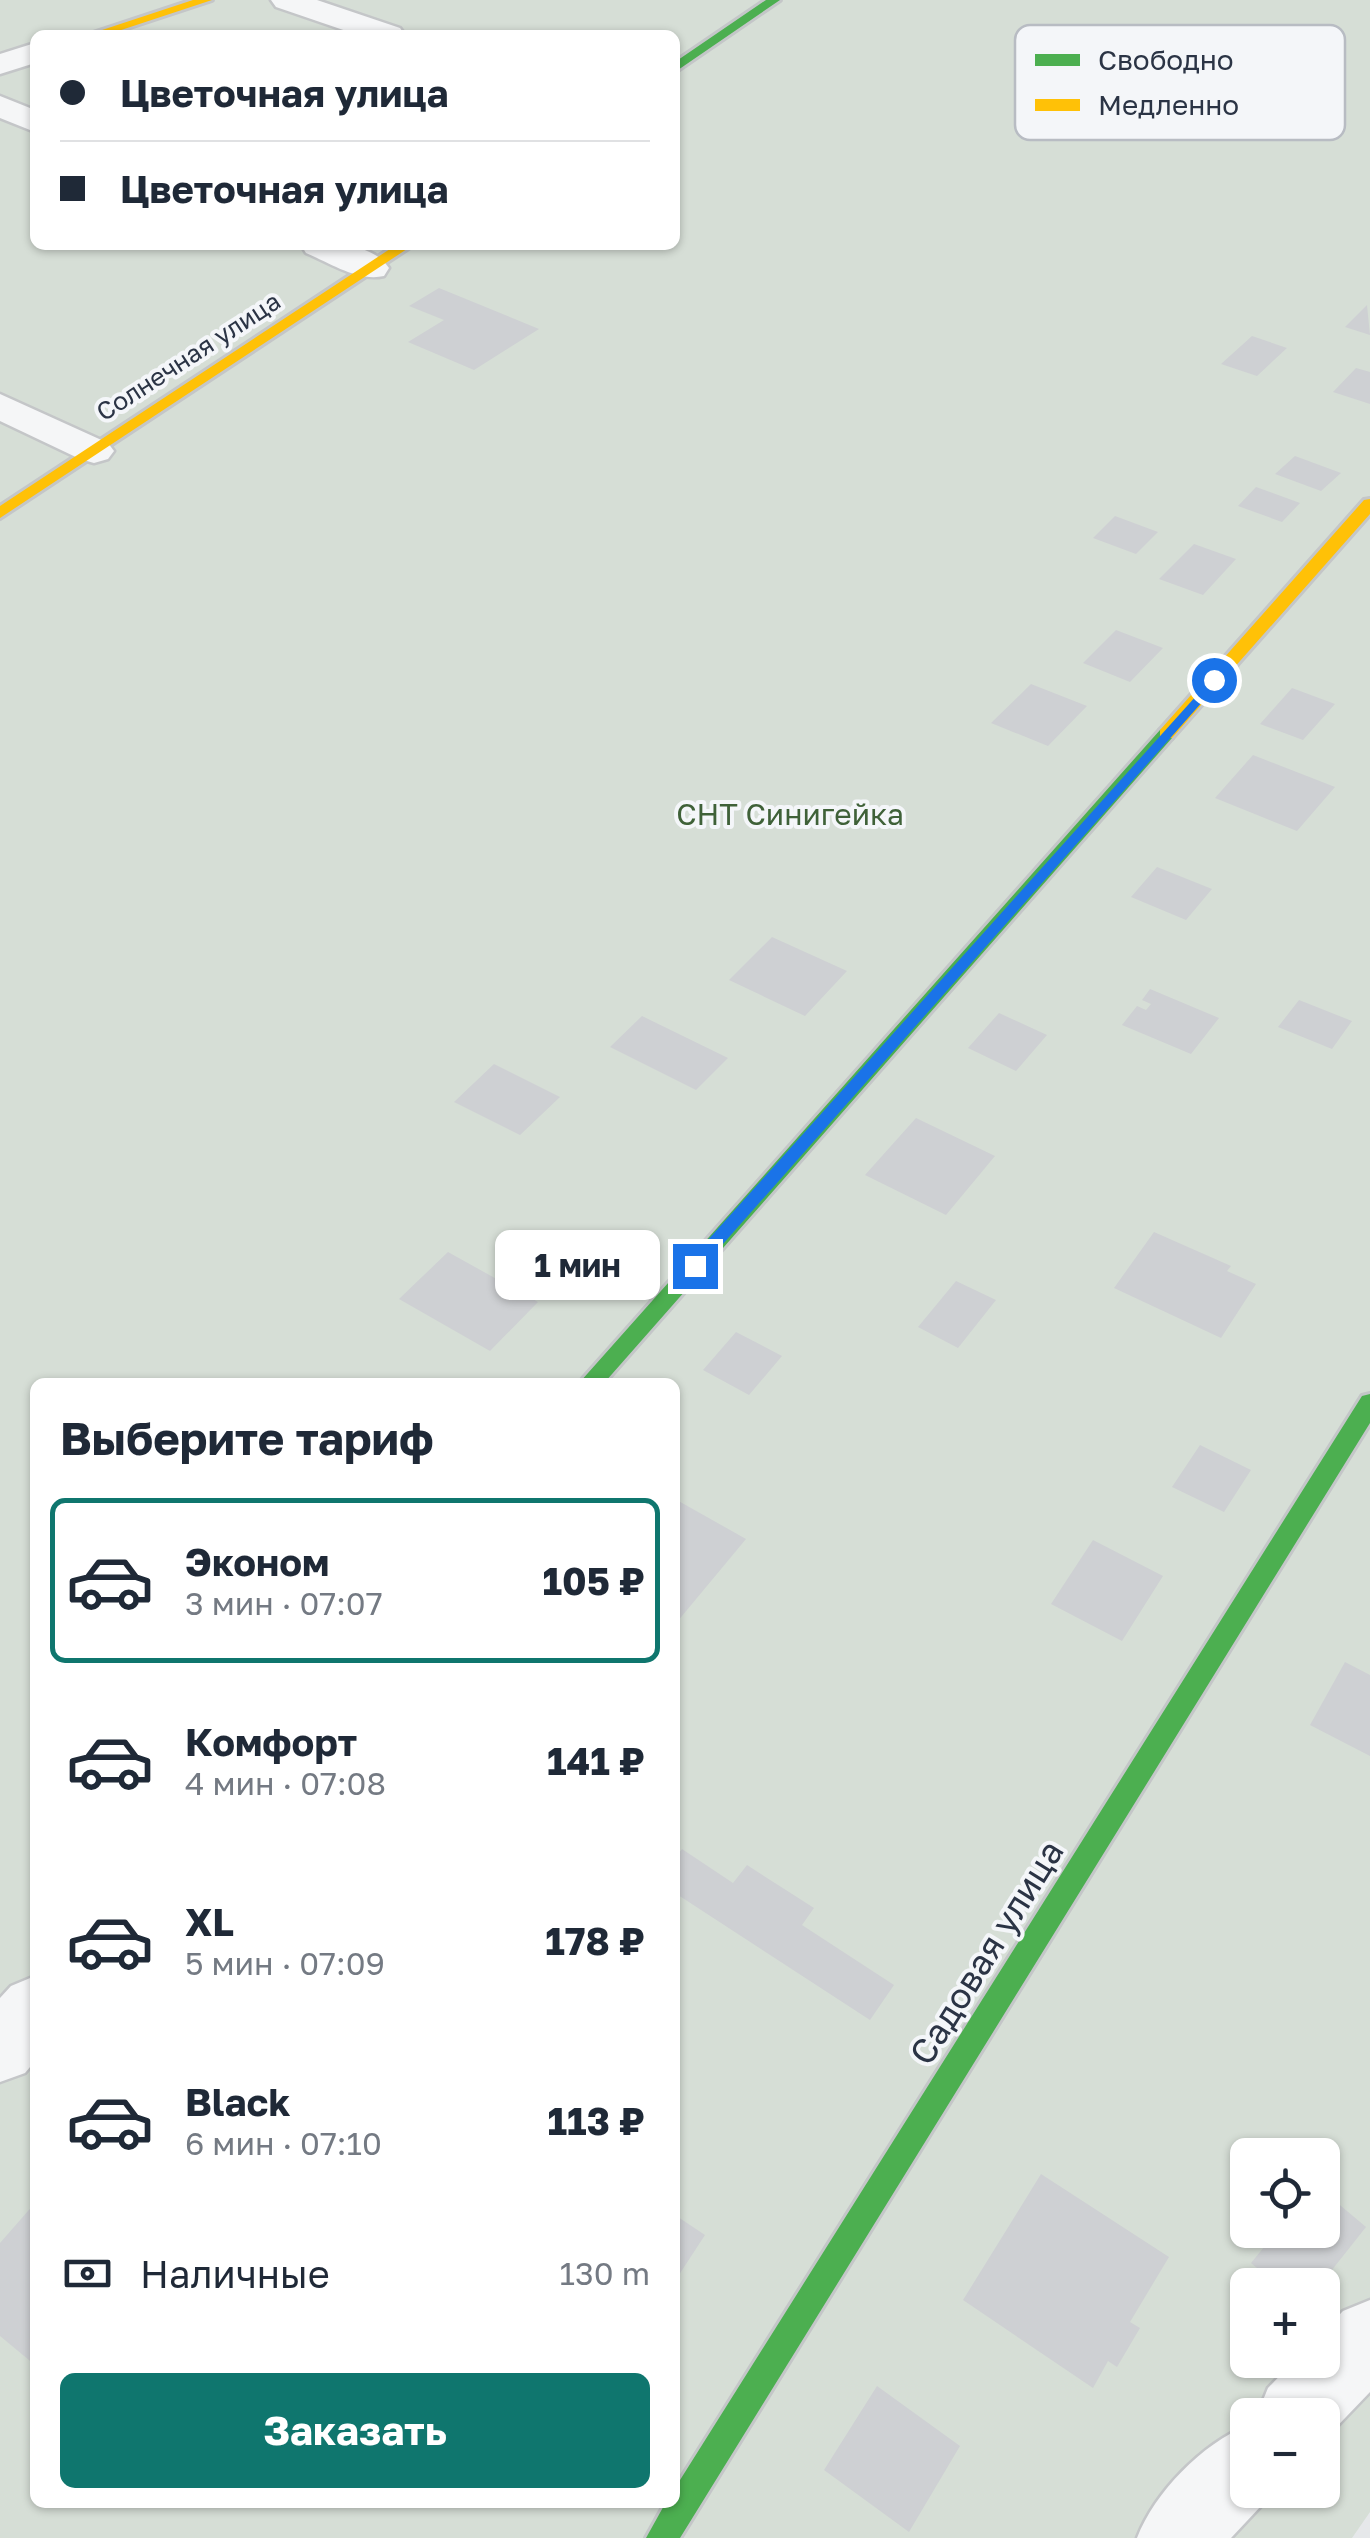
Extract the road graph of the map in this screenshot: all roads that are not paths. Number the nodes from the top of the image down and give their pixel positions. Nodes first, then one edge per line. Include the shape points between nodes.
1 (206, 0) edge
2 (288, 0) edge
3 (774, 0) edge
4 (109, 30) edge
5 (375, 30) edge
6 (30, 55) edge
7 (0, 64) edge
8 (680, 65) edge
9 (0, 106) edge
10 (30, 120) edge
11 (331, 250) edge
12 (399, 250) edge
13 (372, 268) junction
14 (0, 406) edge
15 (94, 451) junction
16 (1370, 504) edge
17 (0, 513) edge
18 (595, 1378) edge
19 (1370, 1403) edge
20 (30, 2015) edge
21 (0, 2049) edge
22 (1370, 2338) edge
23 (1312, 2398) edge
24 (1230, 2482) edge
25 (662, 2538) edge
26 (1176, 2538) edge

1 - 4 street
2 - 5 street
3 - 8 street
6 - 7 street
9 - 10 street
11 - 13 street
12 - 13 street, Солнечная улица
13 - 15 street, Солнечная улица
14 - 15 street
15 - 17 street, Солнечная улица
16 - 18 street
19 - 25 street, Садовая улица
20 - 21 street
22 - 23 street
24 - 26 street

